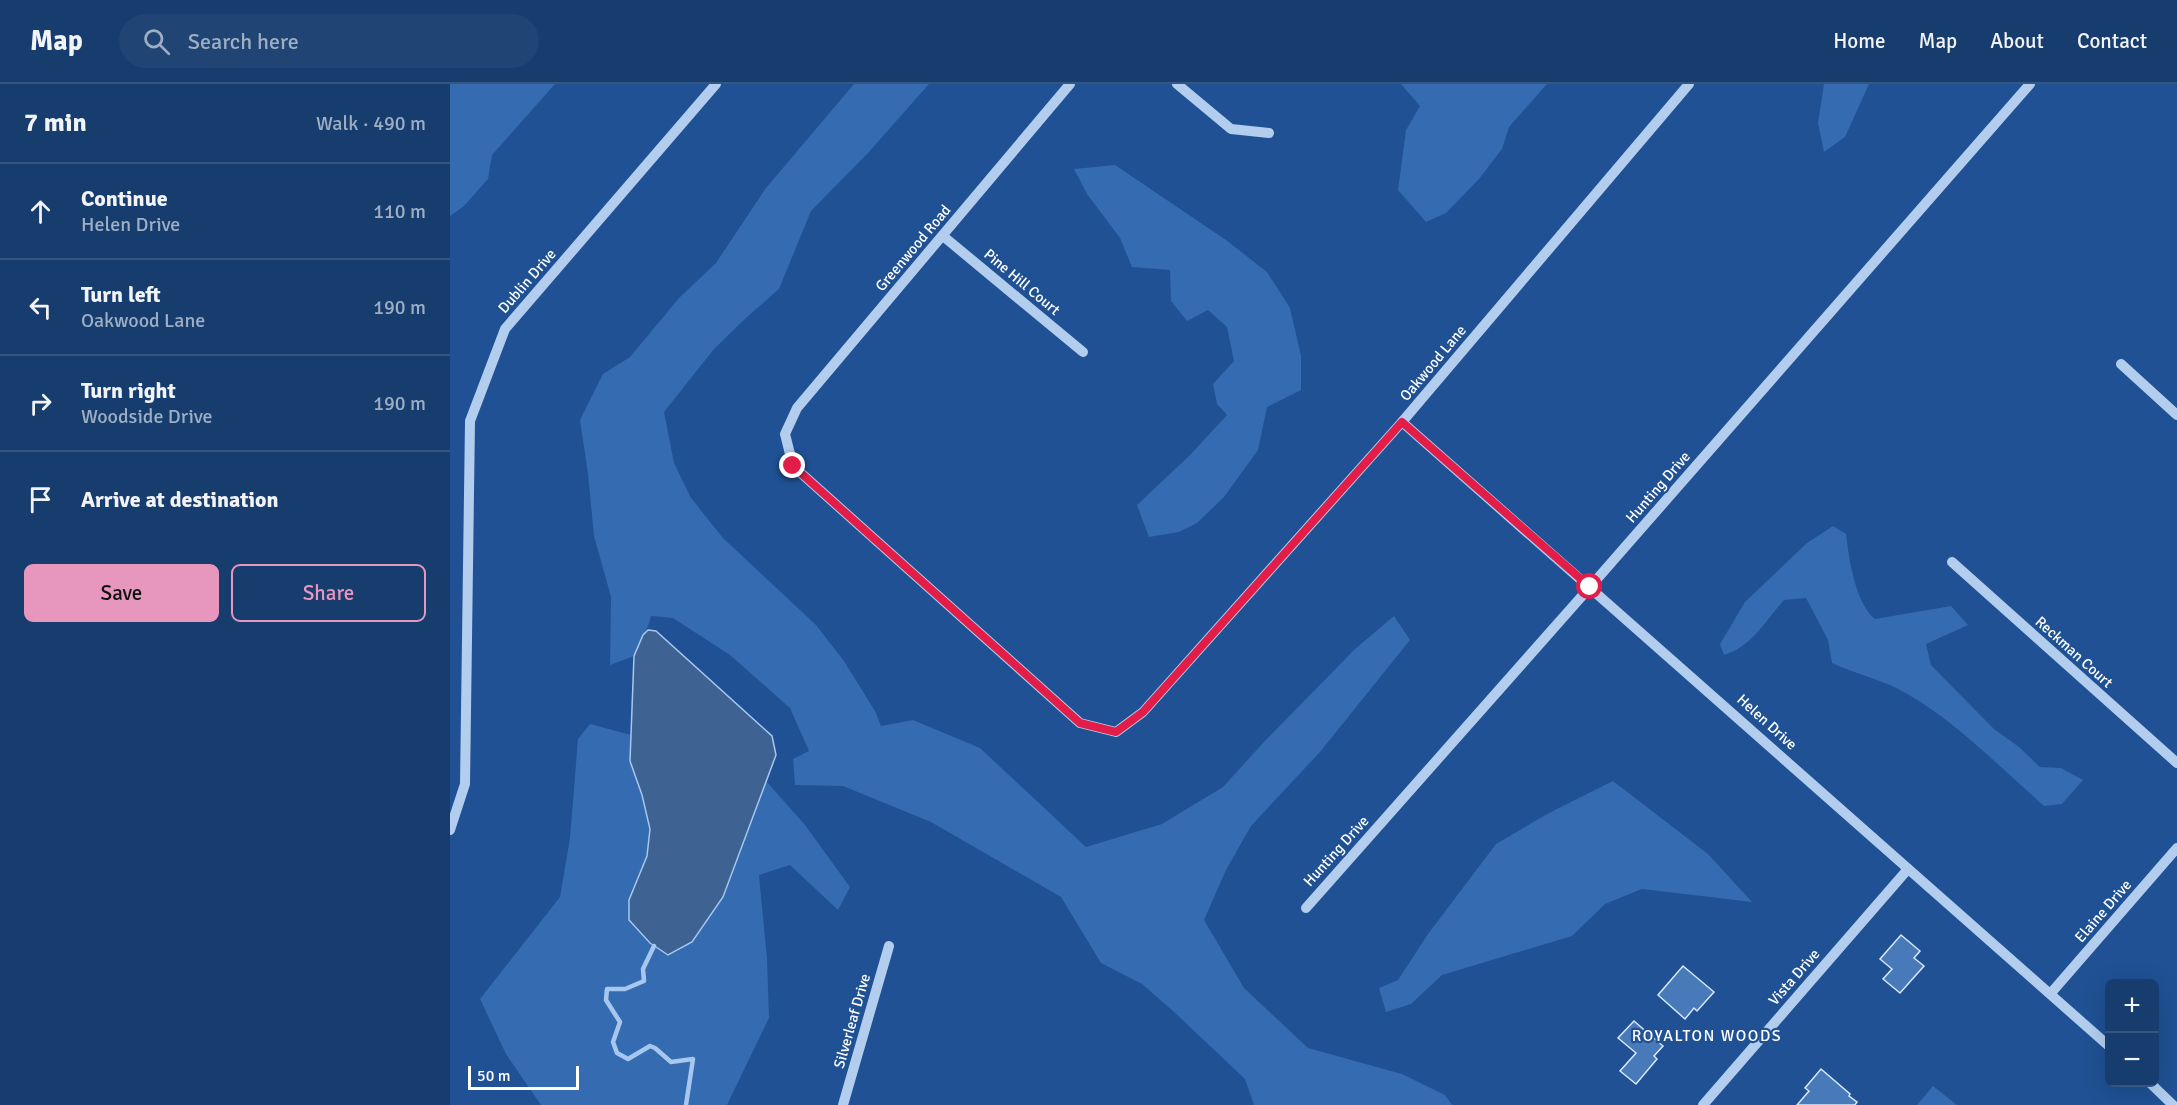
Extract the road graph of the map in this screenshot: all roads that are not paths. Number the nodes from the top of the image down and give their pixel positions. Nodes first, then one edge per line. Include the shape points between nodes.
1 (716, 84) edge
2 (1070, 84) edge
3 (1177, 84) edge
4 (1689, 84) edge
5 (2030, 84) edge
6 (1269, 133) dead end
7 (943, 236) junction
8 (1083, 351) dead end
9 (2121, 364) dead end
10 (2177, 415) edge
11 (1402, 422) junction
12 (1952, 562) dead end
13 (1590, 587) junction
14 (1116, 732) joint
15 (2177, 763) edge
16 (450, 830) edge
17 (2177, 848) edge
18 (1908, 868) junction
19 (1306, 908) dead end
20 (890, 946) dead end
21 (2051, 993) junction
22 (2105, 1043) edge
23 (2153, 1087) edge
24 (843, 1105) edge
25 (1702, 1105) edge
26 (2173, 1105) edge

1 - 16 street, Dublin Drive via 506,329 470,421 465,784
2 - 7 street, Greenwood Road
3 - 6 street via 1231,129
4 - 11 street, Oakwood Lane
5 - 13 street, Hunting Drive
7 - 8 street, Pine Hill Court
7 - 14 street, Greenwood Road via 797,408 785,434 793,466 1080,723
9 - 10 street
11 - 13 street, Helen Drive
11 - 14 street, Oakwood Lane via 1143,712
12 - 15 street, Reckman Court
13 - 18 street, Helen Drive
13 - 19 street, Hunting Drive
17 - 21 street, Elaine Drive
18 - 21 street, Helen Drive
18 - 25 street, Vista Drive
20 - 24 street, Silverleaf Drive
21 - 22 street, Helen Drive
23 - 26 street

